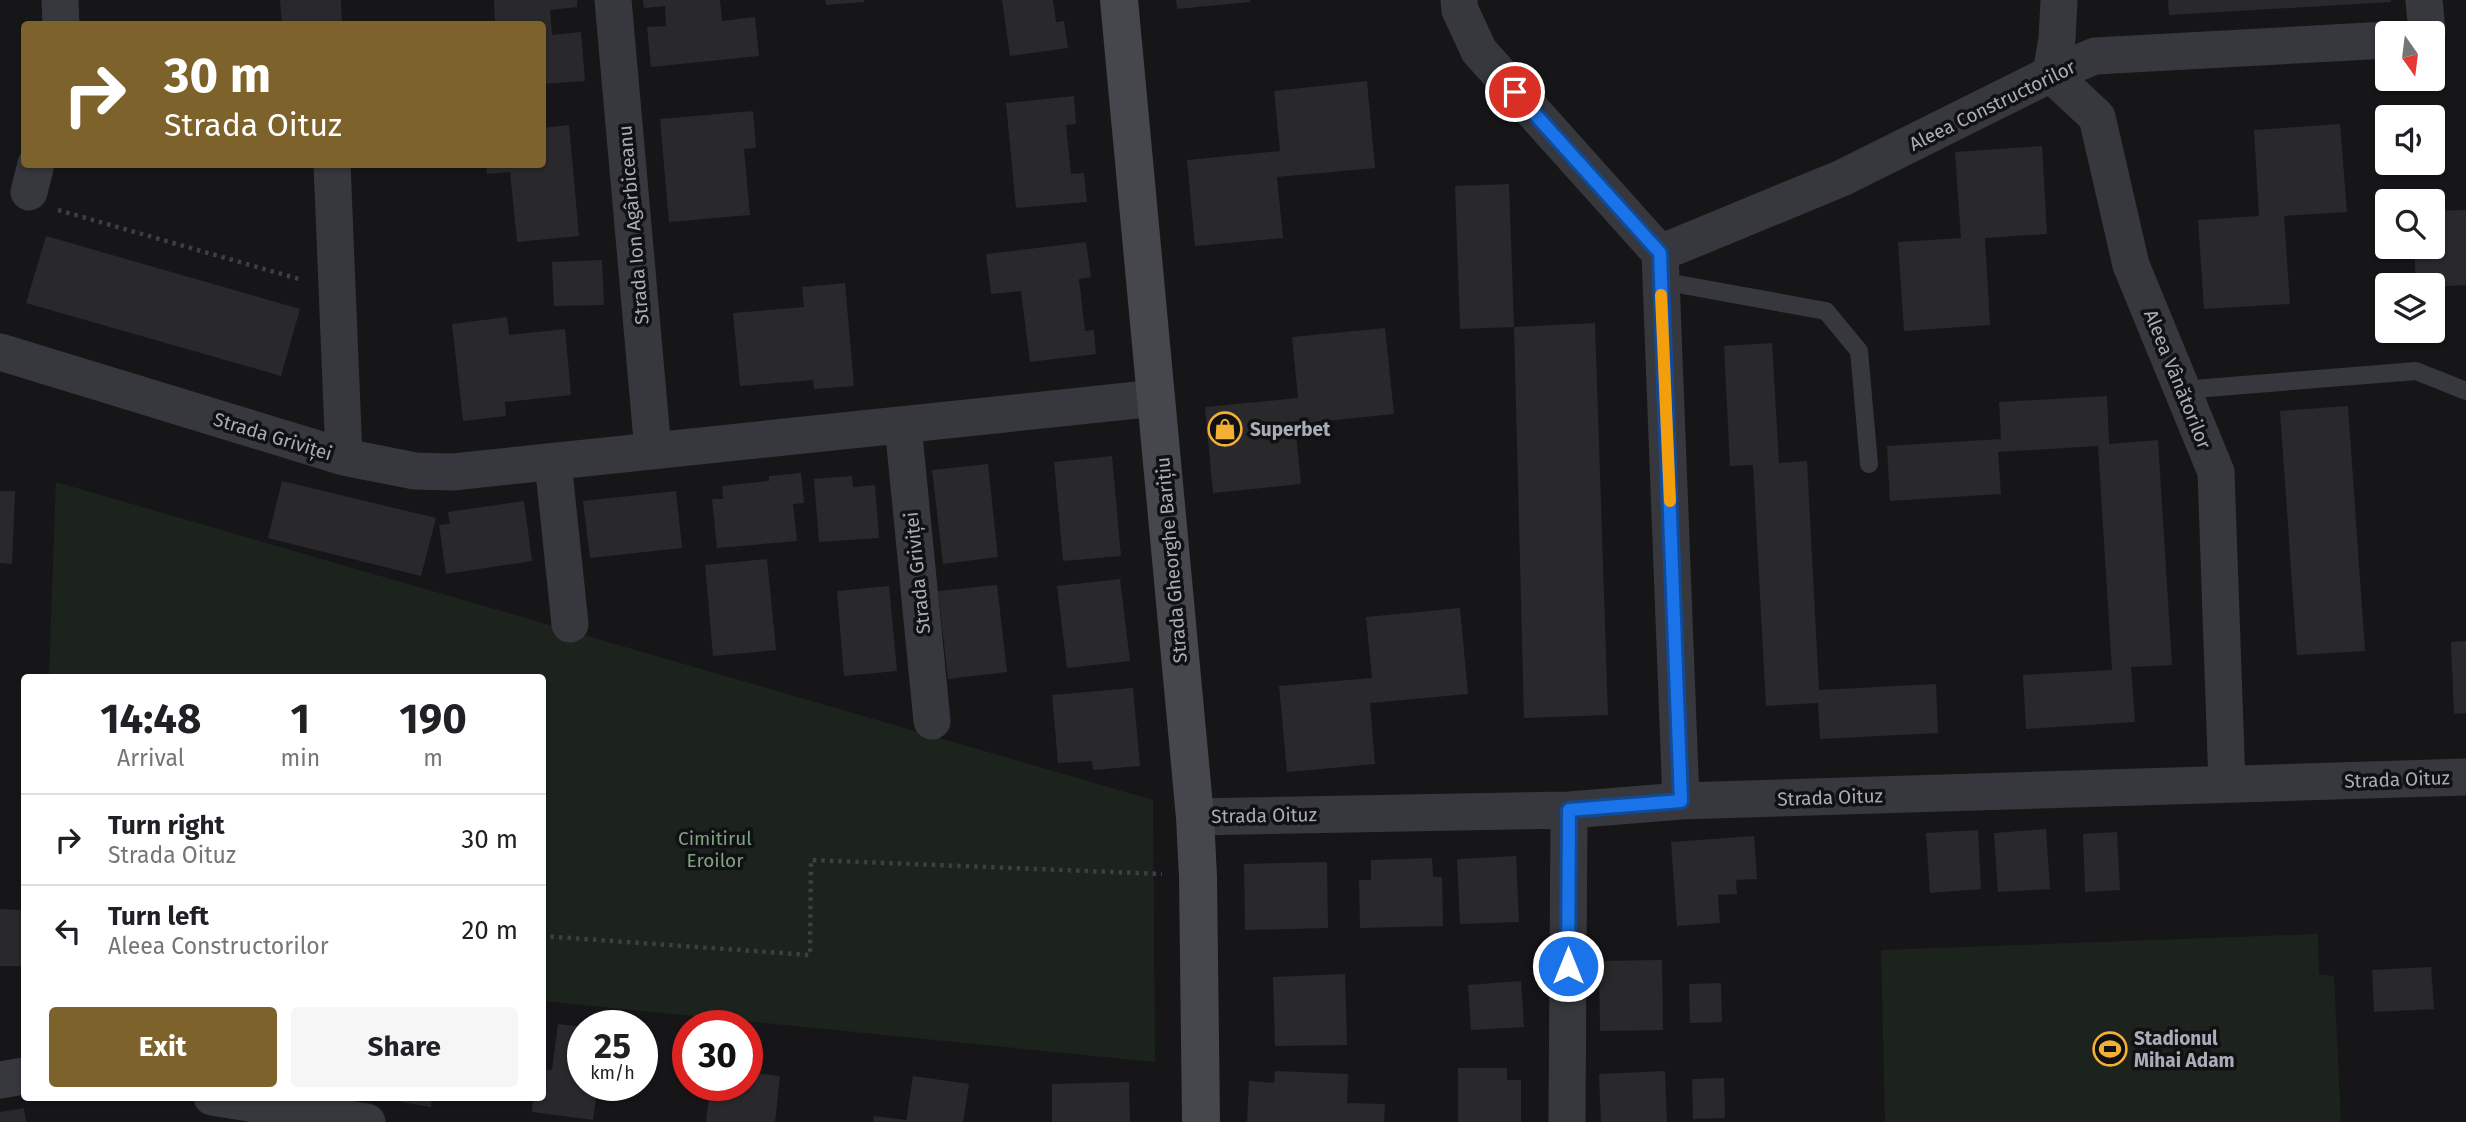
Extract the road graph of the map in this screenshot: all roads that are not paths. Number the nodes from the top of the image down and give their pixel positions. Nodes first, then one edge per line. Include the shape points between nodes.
1 (60, 0) edge
2 (613, 0) edge
3 (1119, 0) edge
4 (1459, 0) edge
5 (2059, 0) edge
6 (2424, 0) edge
7 (61, 21) edge
8 (2426, 21) edge
9 (2375, 41) edge
10 (2051, 74) junction
11 (332, 168) edge
12 (1660, 267) junction
13 (0, 352) edge
14 (2182, 390) junction
15 (2466, 391) edge
16 (1156, 398) junction
17 (903, 425) junction
18 (653, 451) junction
19 (344, 457) junction
20 (553, 462) junction
21 (1869, 464) dead end
22 (570, 624) dead end
23 (932, 721) dead end
24 (2466, 777) edge
25 (2227, 784) junction
26 (1681, 801) junction
27 (1569, 810) junction
28 (1195, 817) junction
29 (21, 1076) edge
30 (0, 1080) edge
31 (237, 1101) edge
32 (367, 1122) edge
33 (1202, 1122) edge
34 (1567, 1122) edge

1 - 7 street
2 - 18 street, Strada Ion Agârbiceanu
3 - 16 street, Strada Gheorghe Barițiu
4 - 12 street via 1479,51
5 - 10 street
6 - 8 street
9 - 10 street, Aleea Constructorilor via 2095,56
10 - 12 street, Aleea Constructorilor
10 - 14 street, Aleea Vânătorilor via 2096,117 2131,265
11 - 19 street
12 - 21 lane via 1826,311 1859,351
12 - 26 street
13 - 19 street, Strada Griviței
14 - 15 lane via 2417,371
14 - 25 street, Aleea Vânătorilor via 2216,472
16 - 17 street, Strada Griviței
16 - 28 street, Strada Gheorghe Barițiu
17 - 18 street, Strada Griviței
17 - 23 street, Strada Griviței
18 - 20 street, Strada Griviței
19 - 20 street, Strada Griviței via 415,471 453,472
20 - 22 street
24 - 25 street, Strada Oituz
25 - 26 street, Strada Oituz
26 - 27 street, Strada Oituz
27 - 28 street, Strada Oituz
27 - 34 street
28 - 33 street, Strada Gheorghe Barițiu
29 - 30 street
31 - 32 street

